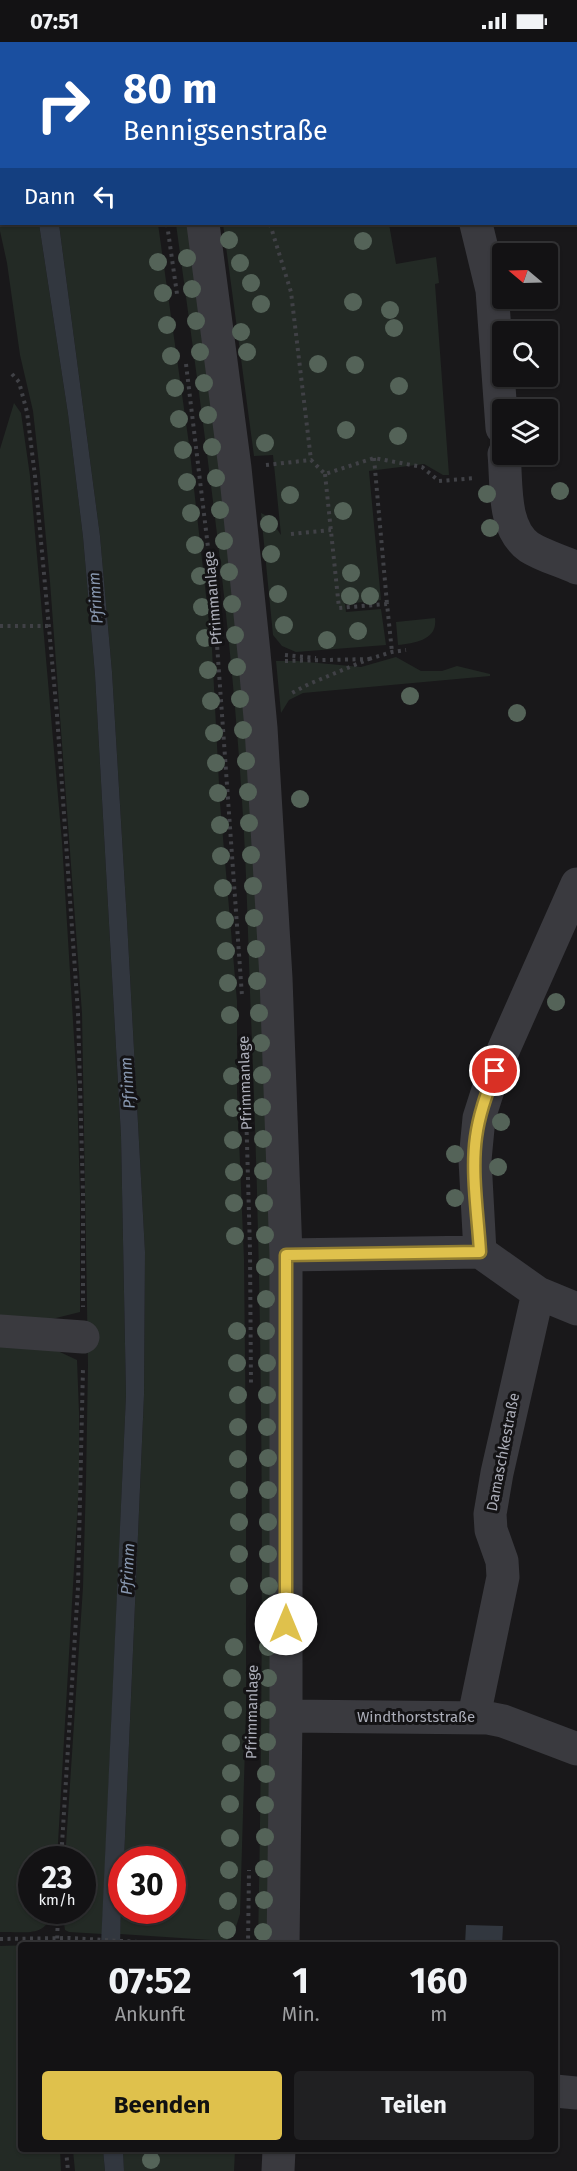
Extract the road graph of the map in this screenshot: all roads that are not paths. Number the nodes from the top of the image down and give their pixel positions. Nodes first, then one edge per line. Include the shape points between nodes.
1 (203, 225) edge
2 (476, 225) edge
3 (500, 399) edge
4 (505, 465) edge
5 (577, 568) edge
6 (577, 884) edge
7 (480, 1252) junction
8 (286, 1255) junction
9 (538, 1293) junction
10 (577, 1309) edge
11 (0, 1331) edge
12 (83, 1337) road end
13 (286, 1716) junction
14 (474, 1716) junction
15 (577, 1749) edge
16 (284, 1942) edge
17 (558, 2091) edge
18 (577, 2092) edge
19 (279, 2152) edge
20 (278, 2171) edge

1 - 8 street via 235,468 261,728 276,978
2 - 3 street via 492,290
4 - 5 street via 509,511 517,534 530,547
6 - 7 street via 495,1071 479,1118 475,1160
7 - 8 street
7 - 9 street
8 - 13 street
9 - 10 street
9 - 14 street, Damaschkestraße via 490,1514 503,1576
11 - 12 street
13 - 14 street, Windthorststraße
13 - 16 street
14 - 15 street, Windthorststraße via 503,1721
17 - 18 street
19 - 20 street

